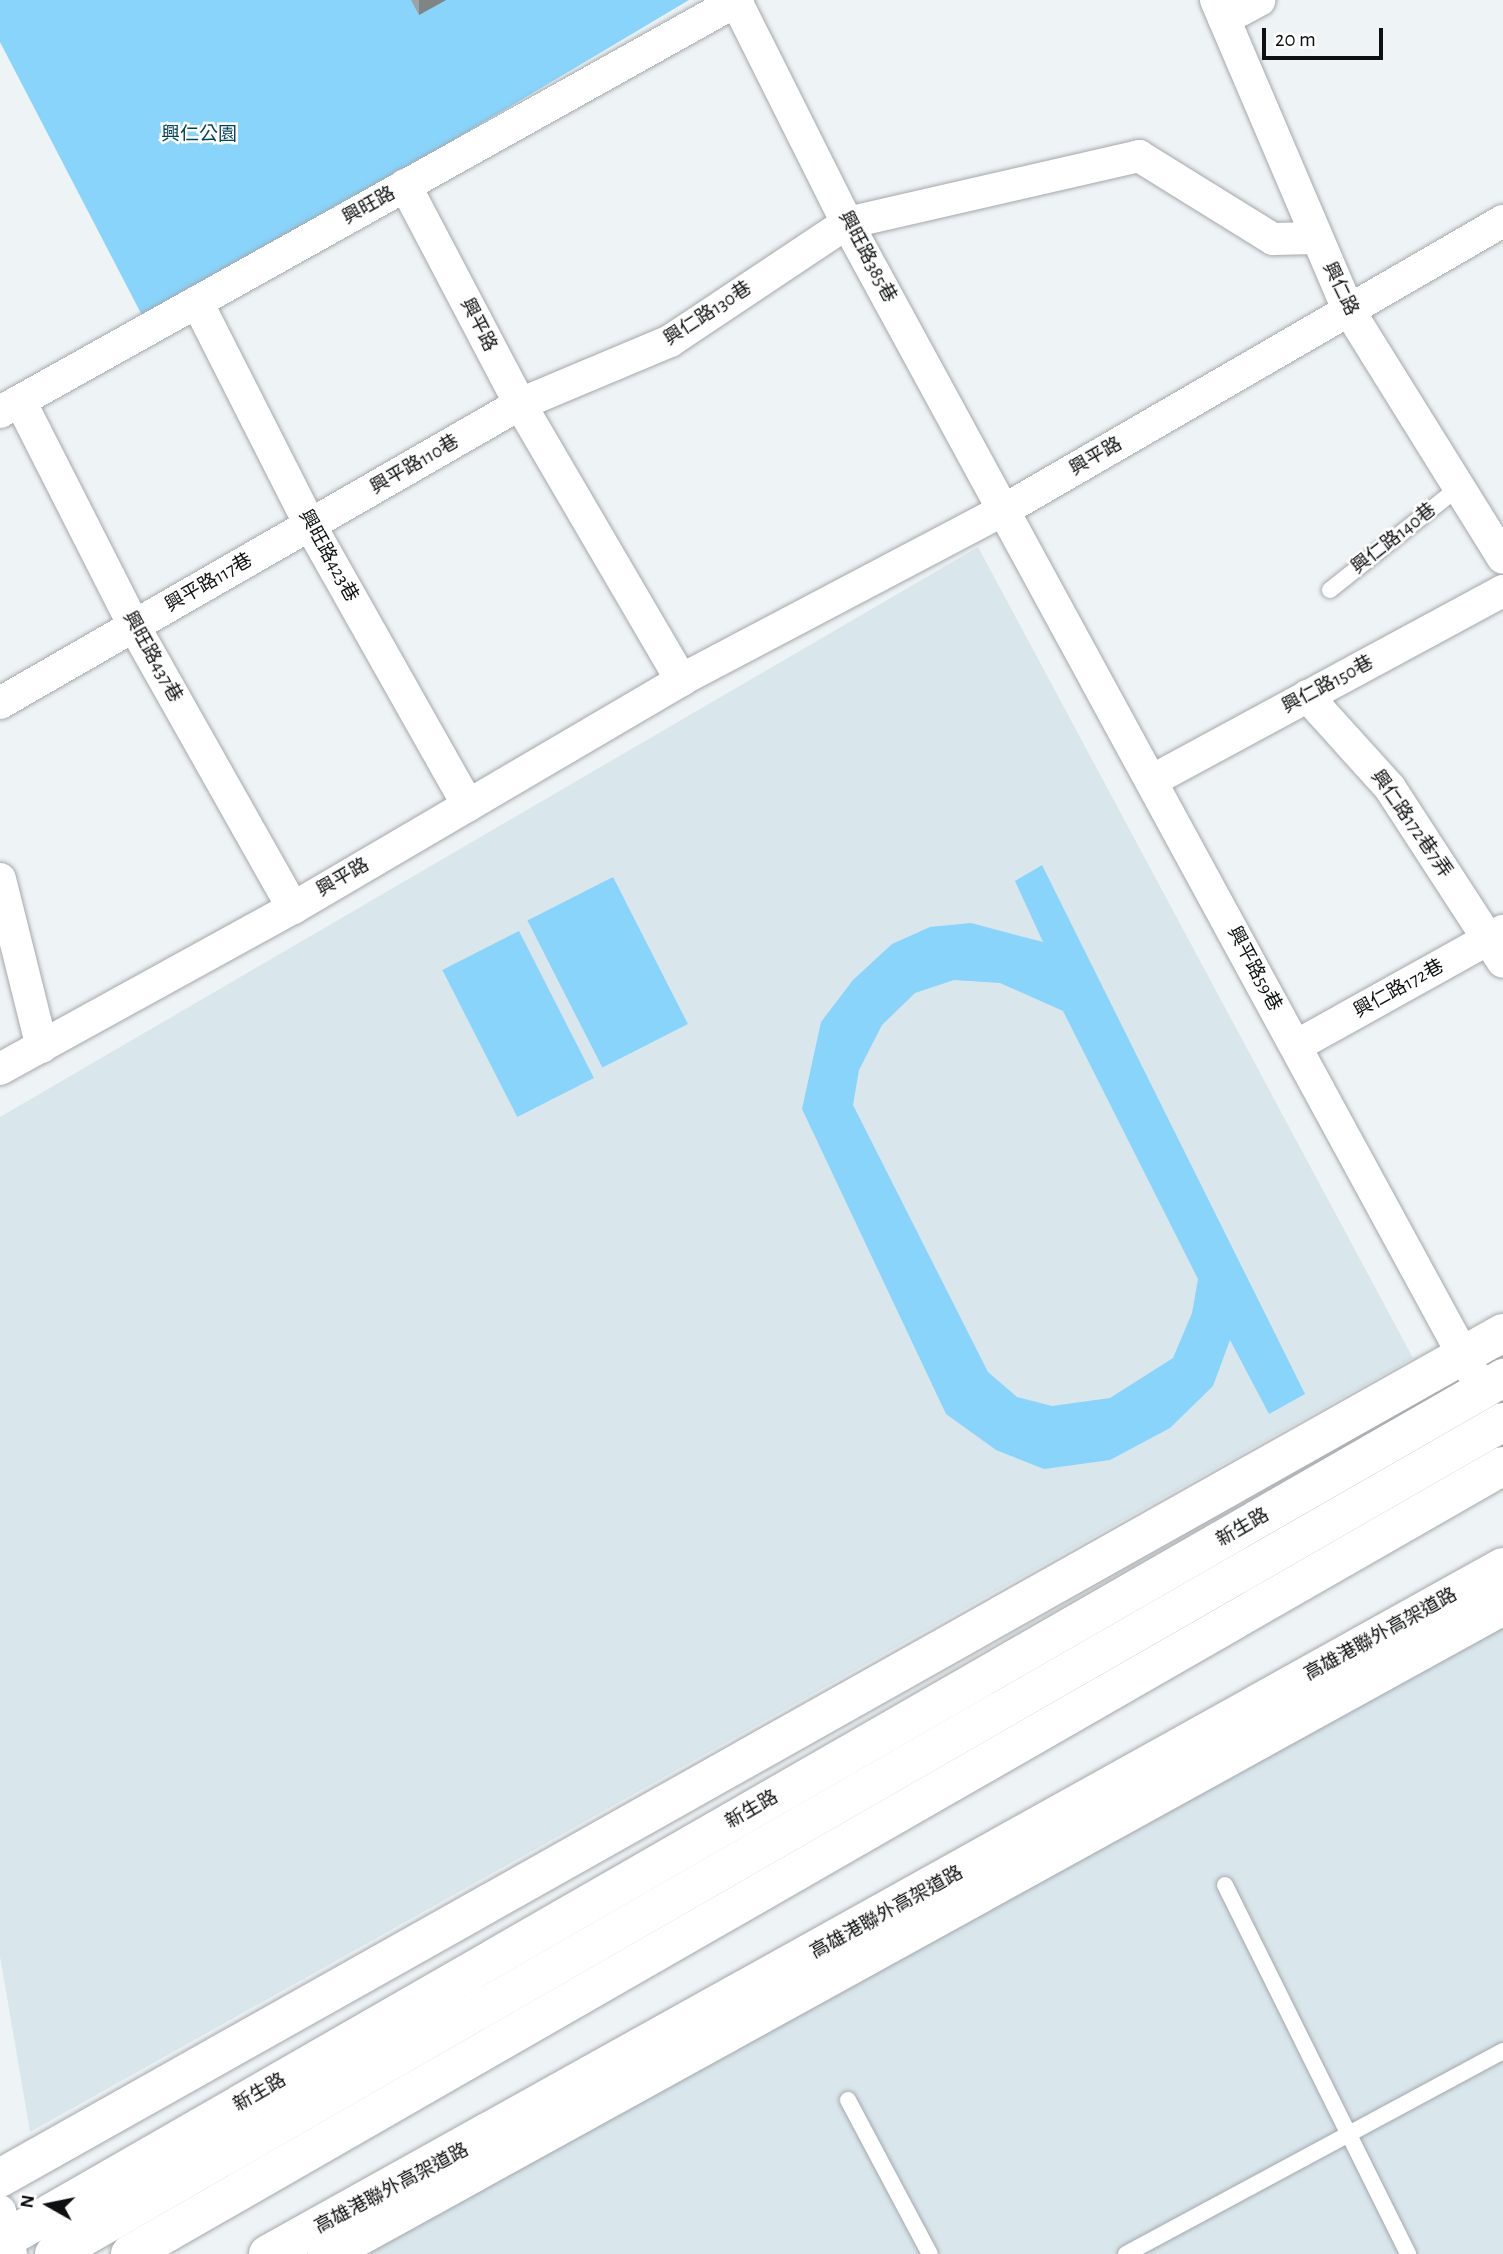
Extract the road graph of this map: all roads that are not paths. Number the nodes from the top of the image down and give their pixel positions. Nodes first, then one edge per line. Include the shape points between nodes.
1 (1259, 0) edge
2 (737, 1) edge
3 (1220, 9) edge
4 (405, 186) junction
5 (1503, 221) edge
6 (847, 223) junction
7 (1316, 238) junction
8 (197, 302) junction
9 (1348, 309) junction
10 (520, 404) junction
11 (10, 407) edge
12 (1458, 488) junction
13 (1004, 510) junction
14 (310, 525) junction
15 (1503, 558) edge
16 (1330, 590) dead end
17 (1503, 591) edge
18 (134, 626) junction
19 (681, 680) junction
20 (1307, 696) junction
21 (0, 703) edge
22 (1153, 780) junction
23 (468, 805) junction
24 (0, 879) edge
25 (293, 908) junction
26 (1498, 944) edge
27 (1296, 1046) junction
28 (42, 1047) junction
29 (0, 1069) edge
30 (1503, 1334) edge
31 (1464, 1356) junction
32 (1492, 1384) edge
33 (1502, 1424) edge
34 (1503, 1466) edge
35 (1503, 1567) edge
36 (1503, 1606) edge
37 (1225, 1885) dead end
38 (1503, 2051) edge
39 (848, 2100) dead end
40 (1349, 2134) junction
41 (0, 2178) edge
42 (5, 2236) edge
43 (54, 2254) edge
44 (131, 2254) edge
45 (268, 2254) edge
46 (327, 2254) edge
47 (930, 2254) edge
48 (1126, 2254) edge
49 (1408, 2254) edge

1 - 3 street
2 - 4 street, 興旺路
2 - 6 street, 興旺路385巷
3 - 7 street, 興仁路
4 - 8 street, 興旺路
4 - 10 street, 興平路
5 - 9 street, 興平路
6 - 7 street via 1139,156 1273,239
6 - 10 street, 興仁路130巷 via 670,341
6 - 13 street, 興旺路385巷
7 - 9 street, 興仁路
8 - 11 street, 興旺路
8 - 14 street, 興旺路423巷
9 - 12 street, 興仁路
9 - 13 street, 興平路
10 - 14 street, 興平路110巷
10 - 19 street, 興平路
11 - 18 street, 興旺路437巷
12 - 15 street, 興仁路
12 - 16 lane, 興仁路140巷
13 - 19 street, 興平路
13 - 22 street, 興平路59巷
14 - 18 street, 興平路117巷
14 - 23 street, 興旺路423巷
17 - 20 street, 興仁路150巷
18 - 21 street, 興平路117巷
18 - 25 street, 興旺路437巷
19 - 23 street, 興平路
20 - 22 street, 興仁路150巷
20 - 26 street, 興仁路172巷7弄 via 1390,788
22 - 27 street, 興平路59巷
23 - 25 street, 興平路
24 - 28 street
25 - 28 street, 興平路
26 - 27 street, 興仁路172巷
27 - 31 street, 興平路59巷
28 - 29 street, 興平路
30 - 31 main road
31 - 32 street, 興平路59巷
31 - 41 main road
32 - 33 street, 興平路59巷
32 - 42 main road, 新生路
33 - 43 main road, 新生路
34 - 44 main road
35 - 45 main road, 高雄港聯外高架道路
36 - 46 main road, 高雄港聯外高架道路
37 - 40 lane
38 - 40 lane
39 - 47 lane
40 - 48 lane
40 - 49 lane

